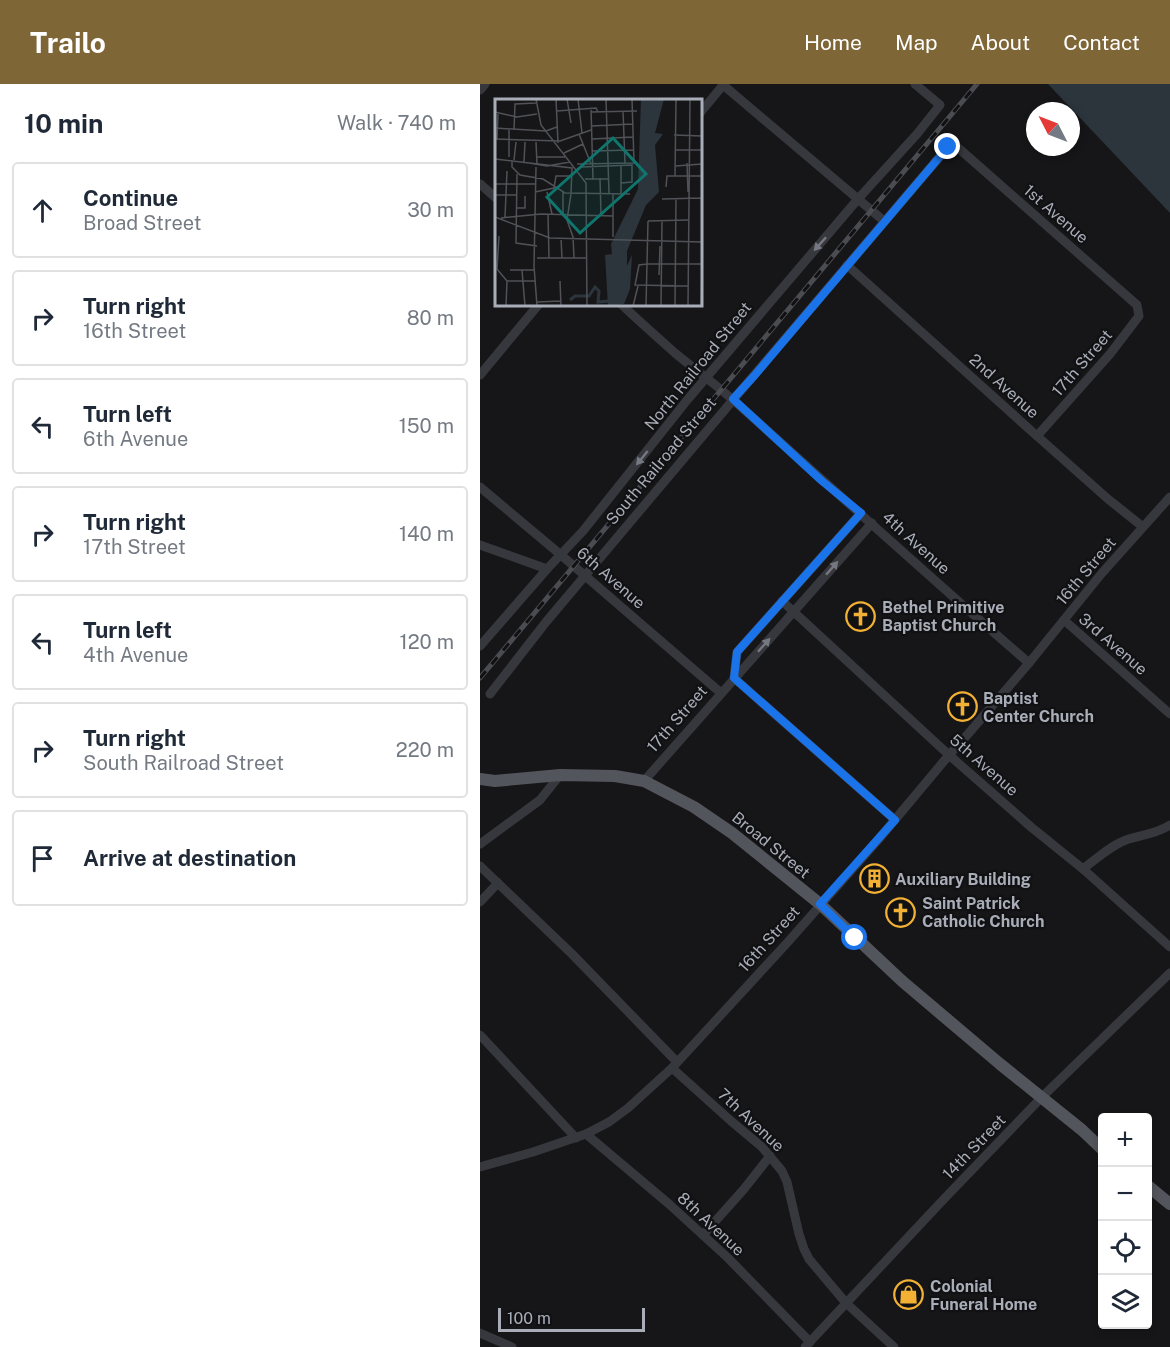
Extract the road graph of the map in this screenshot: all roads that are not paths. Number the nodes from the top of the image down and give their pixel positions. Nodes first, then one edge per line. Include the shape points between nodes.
1 (485, 84) edge
2 (723, 84) edge
3 (915, 84) edge
4 (480, 90) edge
5 (702, 110) edge
6 (956, 146) joint
7 (480, 184) edge
8 (495, 197) edge
9 (858, 199) junction
10 (884, 221) junction
11 (847, 265) junction
12 (1137, 305) joint
13 (537, 306) edge
14 (623, 306) edge
15 (480, 375) edge
16 (707, 377) junction
17 (733, 399) junction
18 (1037, 436) junction
19 (480, 487) edge
20 (1170, 497) edge
21 (861, 513) junction
22 (872, 523) junction
23 (1143, 527) junction
24 (480, 545) edge
25 (561, 555) junction
26 (547, 569) junction
27 (585, 576) junction
28 (782, 601) junction
29 (794, 612) junction
30 (1064, 620) junction
31 (480, 646) edge
32 (1029, 663) junction
33 (734, 678) junction
34 (721, 693) junction
35 (490, 694) dead end
36 (1170, 714) edge
37 (949, 755) junction
38 (560, 775) junction
39 (480, 779) edge
40 (644, 781) junction
41 (895, 820) junction
42 (1170, 825) edge
43 (480, 844) edge
44 (480, 866) edge
45 (1083, 869) junction
46 (498, 883) junction
47 (480, 902) edge
48 (820, 904) junction
49 (1170, 947) edge
50 (1170, 974) edge
51 (480, 1035) edge
52 (674, 1065) junction
53 (1041, 1098) junction
54 (586, 1134) junction
55 (576, 1138) junction
56 (1098, 1145) edge
57 (770, 1156) junction
58 (480, 1167) edge
59 (1152, 1189) edge
60 (1170, 1204) edge
61 (703, 1235) junction
62 (846, 1303) junction
63 (480, 1333) edge
64 (808, 1345) edge
65 (512, 1347) edge
66 (894, 1347) edge

1 - 4 street
2 - 5 street
2 - 9 street
3 - 9 street, North Railroad Street via 940,105
6 - 10 street, South Railroad Street via 948,147
6 - 12 street, 1st Avenue
7 - 8 street
9 - 10 street
9 -> 16 street, North Railroad Street
10 - 11 street, South Railroad Street
11 - 17 street, South Railroad Street
11 - 18 street, 2nd Avenue
12 - 18 street, 17th Street via 1139,316 1110,354
13 - 15 street
14 - 16 street, 4th Avenue
16 - 17 street, 4th Avenue
16 -> 25 street, North Railroad Street
17 - 21 street, 4th Avenue
17 - 27 street, South Railroad Street
18 - 23 street, 2nd Avenue
19 - 25 street, 6th Avenue
20 - 23 street, 16th Street
21 - 22 street, 4th Avenue
21 - 28 street
29 -> 22 street, 17th Street
22 - 32 street, 4th Avenue
23 - 30 street, 16th Street
24 - 26 street
25 - 26 street, North Railroad Street
25 - 27 street, 6th Avenue
26 - 31 street, North Railroad Street
27 - 34 street, 6th Avenue
27 - 35 street, South Railroad Street
28 - 29 street, 5th Avenue
28 - 33 street via 737,652
33 -> 29 street, 17th Street
29 - 37 street, 5th Avenue
30 - 32 street, 16th Street
30 - 36 street, 3rd Avenue
32 - 37 street, 16th Street
33 - 34 street, 17th Street
33 - 41 street
34 - 40 street, 17th Street
37 - 41 street, 16th Street
37 - 45 street, 5th Avenue
38 - 39 main road, Broad Street
38 - 40 main road, Broad Street
38 - 43 street via 540,800
40 - 48 main road, Broad Street via 714,820
41 - 48 street, 16th Street
42 - 45 street via 1124,841
44 - 46 street
45 - 49 street, 5th Avenue
46 - 47 street
46 - 52 street, 7th Avenue via 572,954
48 - 52 street, 16th Street
48 - 53 main road, Broad Street via 903,981
50 - 53 street, 14th Street
51 - 55 street
52 - 54 street, 16th Street via 628,1108
52 - 57 street, 7th Avenue
53 - 56 main road, Broad Street
53 - 62 street, 14th Street
54 - 55 street, 16th Street
54 - 61 street, 8th Avenue
55 - 58 street, 16th Street
57 - 61 street
57 - 62 street, 7th Avenue via 787,1182 809,1259
59 - 60 main road
61 - 64 street, 8th Avenue
62 - 64 street, 14th Street
62 - 66 street, 7th Avenue
63 - 65 street

